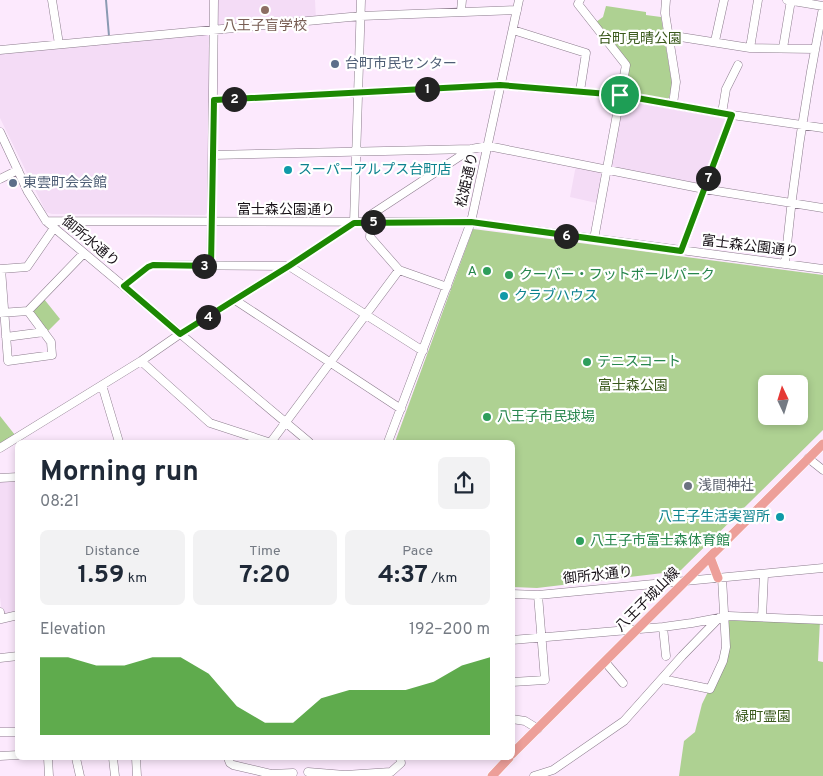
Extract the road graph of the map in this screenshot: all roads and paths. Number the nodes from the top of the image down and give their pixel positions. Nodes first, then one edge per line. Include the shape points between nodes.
1 (52, 0) edge
2 (214, 0) edge
3 (361, 0) edge
4 (462, 0) edge
5 (519, 0) edge
6 (580, 0) edge
7 (666, 0) edge
8 (724, 0) edge
9 (758, 0) edge
10 (790, 0) edge
11 (823, 7) edge
12 (516, 10) junction
13 (461, 11) junction
14 (361, 16) junction
15 (214, 29) junction
16 (513, 30) junction
17 (668, 34) junction
18 (715, 41) junction
19 (59, 44) junction
20 (783, 48) junction
21 (749, 49) junction
22 (815, 49) junction
23 (0, 50) edge
24 (738, 65) dead end
25 (500, 85) junction
26 (580, 91) junction
27 (358, 93) junction
28 (620, 95) junction
29 (214, 100) junction
30 (673, 104) junction
31 (722, 113) junction
32 (732, 115) junction
33 (803, 125) junction
34 (823, 128) edge
35 (0, 132) edge
36 (488, 146) junction
37 (471, 149) junction
38 (356, 151) junction
39 (213, 155) junction
40 (18, 170) junction
41 (607, 171) junction
42 (0, 179) edge
43 (704, 189) junction
44 (792, 204) junction
45 (823, 208) edge
46 (46, 221) junction
47 (211, 222) junction
48 (371, 222) junction
49 (471, 222) junction
50 (354, 223) junction
51 (54, 228) junction
52 (594, 239) junction
53 (681, 251) junction
54 (84, 253) junction
55 (785, 264) junction
56 (211, 266) junction
57 (289, 266) junction
58 (823, 269) edge
59 (400, 270) junction
60 (124, 286) junction
61 (447, 287) junction
62 (235, 300) junction
63 (28, 311) junction
64 (2, 313) edge
65 (364, 315) junction
66 (44, 332) junction
67 (180, 334) junction
68 (6, 336) junction
69 (423, 351) junction
70 (141, 361) junction
71 (330, 362) junction
72 (102, 385) junction
73 (401, 409) junction
74 (285, 423) junction
75 (19, 440) edge
76 (119, 440) edge
77 (264, 440) edge
78 (272, 440) edge
79 (306, 440) edge
80 (389, 440) edge
81 (15, 442) edge
82 (823, 444) edge
83 (0, 448) edge
84 (808, 458) junction
85 (823, 470) edge
86 (15, 477) edge
87 (0, 478) edge
88 (710, 557) junction
89 (823, 568) edge
90 (764, 574) junction
91 (720, 578) junction
92 (686, 580) junction
93 (515, 594) edge
94 (538, 595) junction
95 (0, 612) edge
96 (15, 616) edge
97 (722, 617) junction
98 (762, 617) junction
99 (823, 620) edge
100 (663, 627) junction
101 (638, 629) junction
102 (542, 637) junction
103 (515, 640) edge
104 (15, 656) edge
105 (666, 656) dead end
106 (0, 658) edge
107 (606, 663) junction
108 (662, 679) junction
109 (515, 682) edge
110 (623, 683) dead end
111 (515, 719) edge
112 (538, 729) junction
113 (0, 732) edge
114 (15, 732) edge
115 (515, 751) edge
116 (15, 755) edge
117 (0, 756) edge
118 (48, 760) edge
119 (76, 760) edge
120 (113, 760) edge
121 (136, 760) edge
122 (229, 760) edge
123 (401, 760) edge
124 (507, 760) edge
125 (242, 767) junction
126 (308, 772) dead end
127 (294, 773) dead end
128 (555, 773) edge
129 (262, 774) edge
130 (328, 775) edge
131 (359, 775) edge
132 (49, 776) edge
133 (80, 776) edge
134 (115, 776) edge
135 (137, 776) edge
136 (240, 776) edge
137 (492, 776) edge
138 (534, 776) edge

1 - 19 street
2 - 15 street
3 - 14 street
4 - 13 street
5 - 12 street, 松姫通り
6 - 28 street via 578,4 626,64
7 - 17 street
8 - 18 street
9 - 21 street
10 - 11 street
10 - 20 street
11 - 22 street
12 - 13 street
12 - 16 street, 松姫通り
13 - 14 street
14 - 15 street
14 - 27 street
15 - 19 street
15 - 29 street
16 - 25 street, 松姫通り
16 - 26 street via 586,53
17 - 18 street
17 - 30 street via 676,82
18 - 21 street
19 - 23 street
20 - 21 street
20 - 22 street
22 - 33 street
24 - 31 street via 726,88
25 - 26 street
25 - 27 street
25 - 36 street, 松姫通り
26 - 28 street
27 - 29 street
27 - 38 street
28 - 30 street
28 - 41 street
29 - 39 street
30 - 31 street
31 - 32 street
32 - 33 street
32 - 43 street
33 - 34 street
33 - 44 street
35 - 40 street, 御所水通り
36 - 37 street
36 - 41 street
36 - 49 street, 松姫通り
37 - 38 street
37 - 48 street via 372,214
38 - 39 street
38 - 50 street
39 - 47 street
40 - 42 street
40 - 46 street, 御所水通り
41 - 43 street
41 - 52 street
43 - 44 street
43 - 53 street
44 - 45 street
44 - 55 street
46 - 47 street, 富士森公園通り
46 - 51 street, 御所水通り
47 - 50 street, 富士森公園通り
47 - 56 street
48 - 49 street, 富士森公園通り
48 - 50 street, 富士森公園通り
48 - 59 street via 370,237
49 - 52 street, 富士森公園通り
49 - 61 street, 松姫通り
50 - 57 street
51 - 54 street, 御所水通り
51 - 64 street via 27,266 1,269
52 - 53 street, 富士森公園通り
53 - 55 street, 富士森公園通り
54 - 60 street, 御所水通り
54 - 63 street
55 - 58 street, 富士森公園通り
56 - 57 street
56 - 60 street via 153,265
57 - 62 street
57 - 65 street
59 - 61 street
59 - 65 street
60 - 67 street, 御所水通り
61 - 69 street, 松姫通り
62 - 67 street
62 - 71 street
63 - 64 street
63 - 66 street
64 - 68 street
65 - 69 street
65 - 71 street
66 - 68 street
66 - 68 street via 51,342 52,355 8,361
67 - 70 street
67 - 74 street, 御所水通り
69 - 73 street, 松姫通り
70 - 72 street
70 - 77 street via 210,423
71 - 73 street
71 - 74 street
72 - 75 street
72 - 76 street
73 - 80 street, 松姫通り
74 - 78 street
74 - 79 street, 御所水通り
81 - 83 street
82 - 84 main road, 八王子城山線
84 - 85 street
84 - 88 main road, 八王子城山線
86 - 87 street
88 - 91 main road
88 - 92 main road, 八王子城山線
89 - 90 street, 御所水通り
90 - 91 street, 御所水通り
90 - 98 street
91 - 92 street, 御所水通り
91 - 97 street
92 - 94 street, 御所水通り
92 - 101 main road, 八王子城山線
93 - 94 street, 御所水通り
94 - 102 street
95 - 96 street via 1,619
97 - 98 street
97 - 100 street
97 - 108 street
97 - 108 street via 726,647 724,662 710,690
98 - 99 street
100 - 101 street
100 - 105 street
101 - 102 street
101 - 107 main road, 八王子城山線
102 - 103 street
102 - 109 street via 545,680
104 - 106 street
107 - 110 street
107 - 112 main road, 八王子城山線
108 - 128 street via 624,720
111 - 112 street
112 - 115 main road, 八王子城山線
113 - 114 street
116 - 117 street
118 - 132 street
119 - 133 street
120 - 134 street
121 - 135 street
122 - 125 street
123 - 131 street via 390,772
124 - 137 main road
125 - 129 street
125 - 136 street
126 - 130 street
127 - 129 street
128 - 138 street
130 - 131 street

